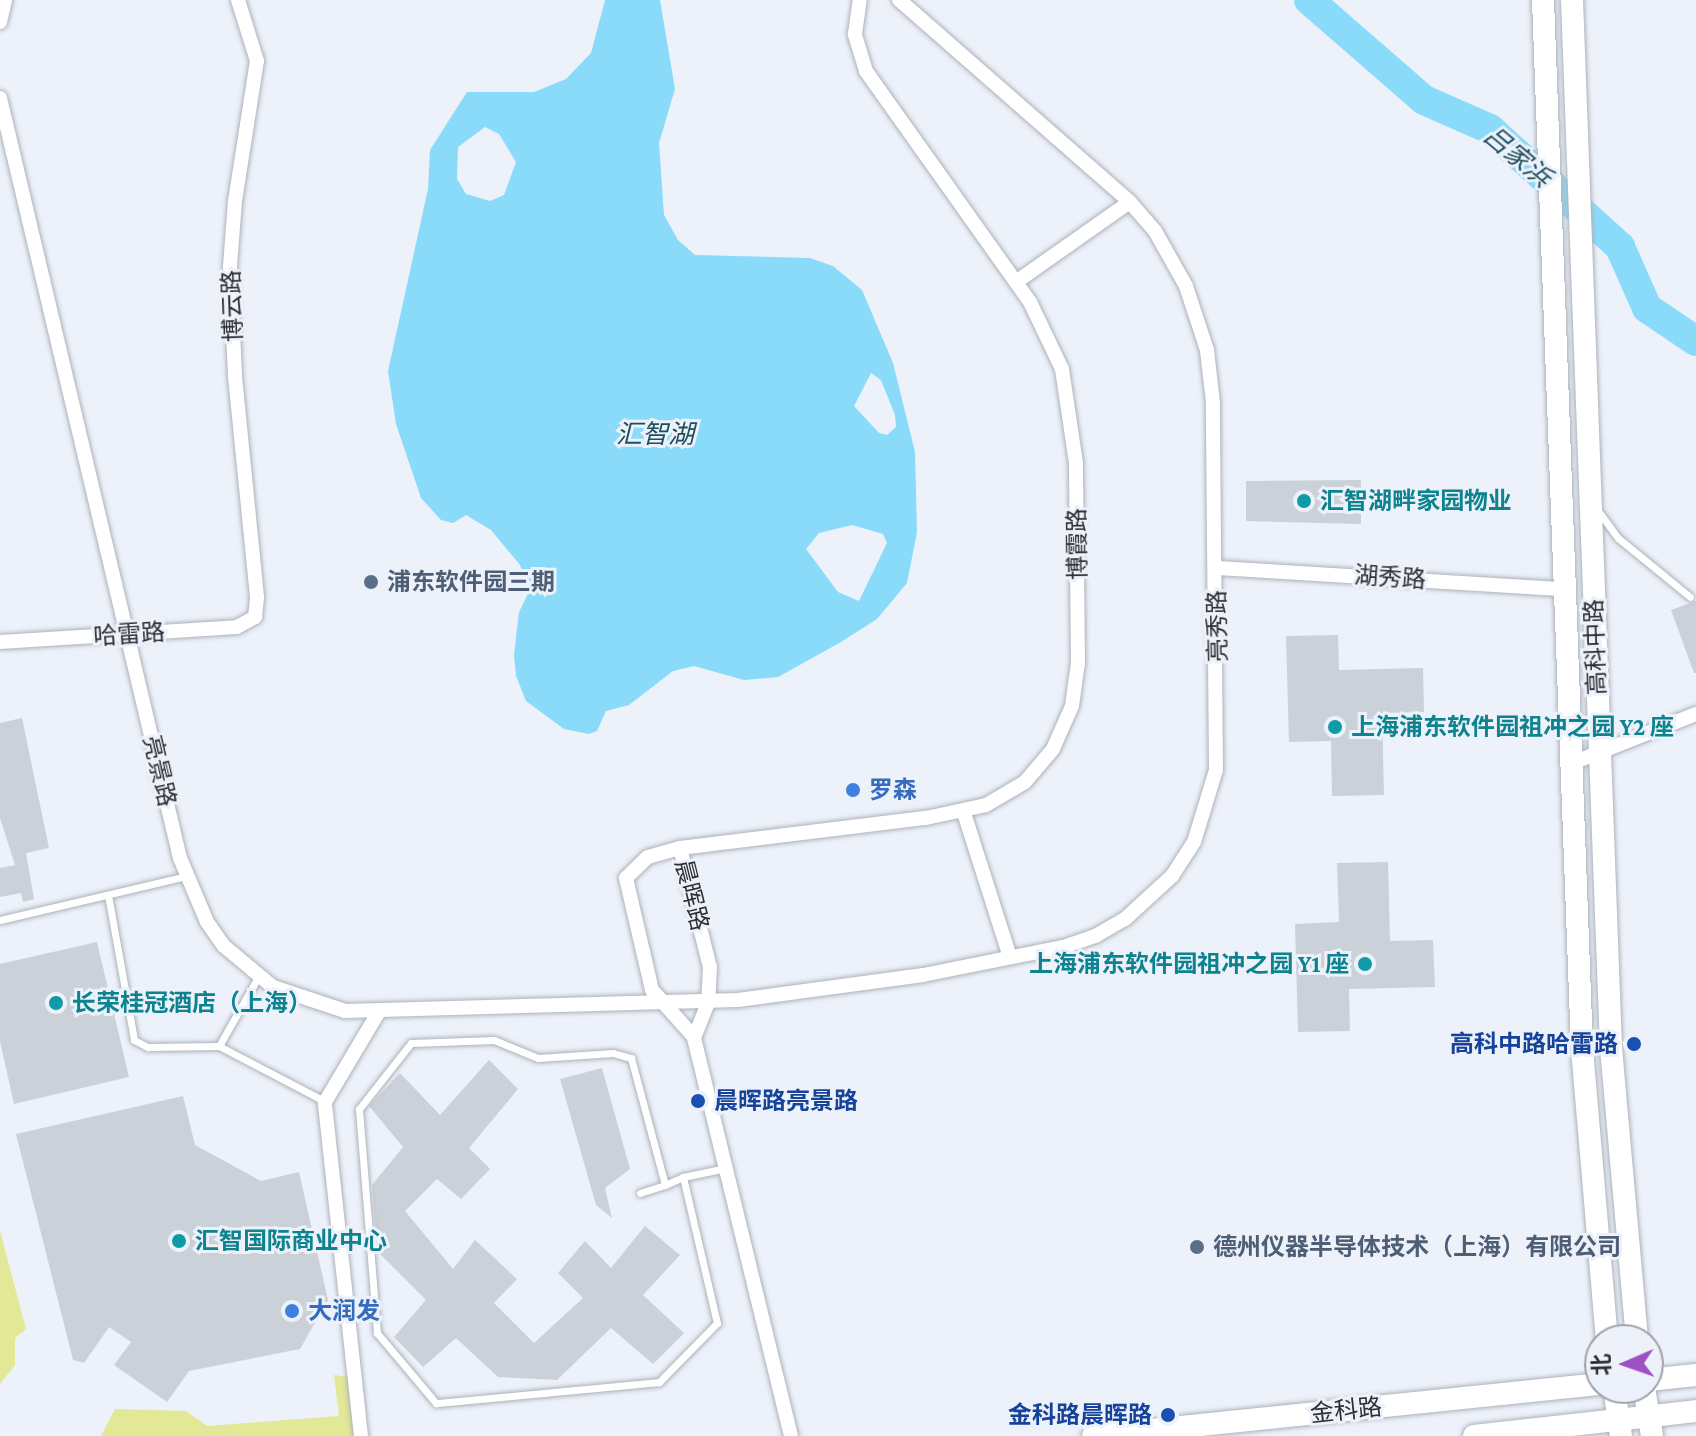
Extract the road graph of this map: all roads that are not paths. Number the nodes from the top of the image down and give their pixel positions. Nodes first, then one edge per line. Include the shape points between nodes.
1 (5, 0) edge
2 (238, 0) edge
3 (860, 0) edge
4 (899, 0) edge
5 (1543, 0) edge
6 (1572, 0) edge
7 (0, 22) edge
8 (0, 98) edge
9 (1130, 202) junction
10 (1016, 282) junction
11 (1590, 500) junction
12 (1217, 568) junction
13 (1564, 589) junction
14 (1690, 597) dead end
15 (255, 617) joint
16 (126, 634) junction
17 (0, 642) edge
18 (1696, 714) edge
19 (1599, 755) junction
20 (1570, 764) junction
21 (964, 813) junction
22 (680, 848) junction
23 (186, 876) junction
24 (108, 895) junction
25 (0, 920) edge
26 (1009, 954) junction
27 (258, 977) junction
28 (708, 1003) junction
29 (662, 1004) junction
30 (378, 1013) junction
31 (694, 1037) junction
32 (219, 1046) junction
33 (325, 1102) junction
34 (726, 1168) junction
35 (683, 1177) junction
36 (665, 1185) junction
37 (640, 1193) dead end
38 (1606, 1324) edge
39 (1636, 1324) edge
40 (1696, 1375) edge
41 (1664, 1378) edge
42 (1584, 1386) edge
43 (1616, 1404) edge
44 (1647, 1404) edge
45 (1696, 1411) edge
46 (1650, 1426) edge
47 (1620, 1428) edge
48 (361, 1436) edge
49 (791, 1436) edge
50 (1093, 1436) edge
51 (1474, 1436) edge

1 - 7 street
2 - 15 street, 博云路 via 257,61 236,186 230,266
3 - 10 street, 博霞路 via 855,34 877,90
4 - 9 street, 亮秀路
5 - 13 main road, 高科中路
6 - 11 main road, 高科中路
8 - 16 street, 亮景路
9 - 10 street
9 - 12 street, 亮秀路 via 1173,261 1207,350
10 - 21 street, 博霞路 via 1053,345 1072,417 1076,685 1064,730 1040,766 1008,795
11 - 14 lane via 1618,538
11 - 19 main road, 高科中路
12 - 13 street, 湖秀路
12 - 26 street, 亮秀路 via 1216,770 1194,842 1172,876 1125,919 1063,947
13 - 20 main road, 高科中路
15 - 16 street, 哈雷路 via 237,627
16 - 17 street, 哈雷路
16 - 23 street, 亮景路
18 - 19 street
19 - 20 street
19 - 39 main road, 高科中路 via 1611,1048
20 - 38 main road, 高科中路 via 1584,1080
21 - 22 street, 博霞路
21 - 26 street
22 - 28 street, 晨晖路 via 710,967
22 - 29 street, 晨晖路 via 648,857 626,878 646,976
23 - 24 lane
23 - 27 street, 亮景路 via 215,934
24 - 25 lane
24 - 32 lane via 134,1040 148,1047
26 - 28 street, 亮秀路 via 923,975
27 - 30 street, 亮景路 via 321,1006
27 - 32 lane
28 - 29 street, 亮景路
28 - 31 street, 晨晖路
29 - 30 street, 亮景路
29 - 31 street, 晨晖路
30 - 33 street
31 - 34 street
32 - 33 lane
33 - 48 street
34 - 35 lane
34 - 49 street
35 - 36 lane
35 - 36 lane via 717,1323 659,1382 436,1403 377,1333 359,1109 411,1043 494,1040 538,1058 613,1053 631,1058
36 - 37 lane
40 - 41 main road
42 - 50 main road, 金科路
43 - 47 main road
44 - 46 main road
45 - 46 main road
46 - 47 main road
47 - 51 main road

